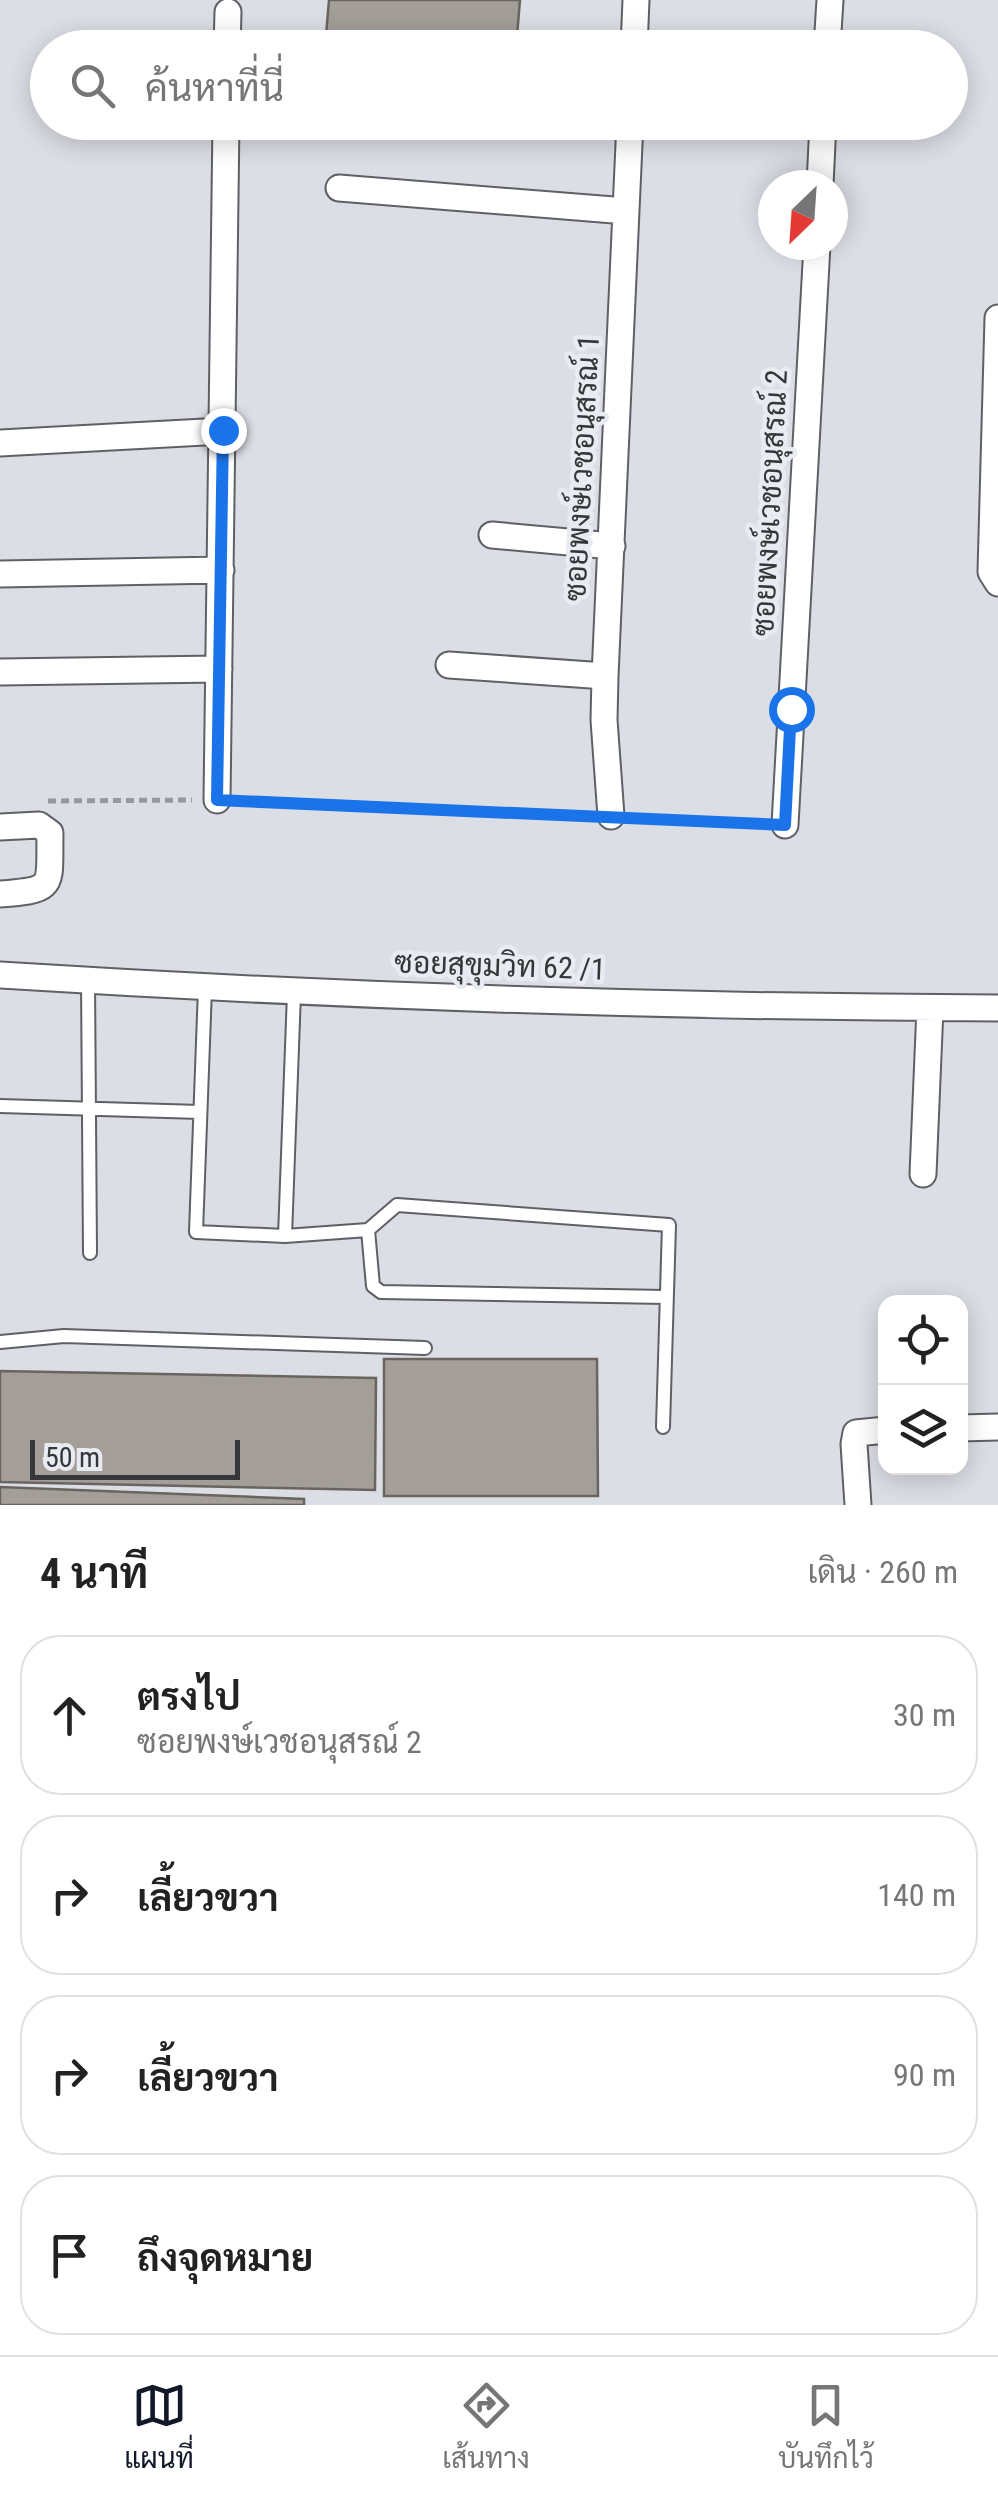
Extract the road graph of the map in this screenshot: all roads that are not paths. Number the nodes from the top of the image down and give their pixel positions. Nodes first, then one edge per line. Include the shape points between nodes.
1 (636, 0) edge
2 (830, 0) edge
3 (228, 12) dead end
4 (228, 30) edge
5 (635, 30) edge
6 (828, 30) edge
7 (226, 140) edge
8 (629, 140) edge
9 (822, 140) edge
10 (821, 170) edge
11 (339, 188) dead end
12 (626, 211) junction
13 (815, 260) edge
14 (998, 318) edge
15 (997, 380) edge
16 (223, 430) junction
17 (0, 443) edge
18 (492, 535) dead end
19 (612, 546) junction
20 (221, 570) junction
21 (0, 574) edge
22 (998, 584) edge
23 (449, 664) dead end
24 (219, 669) junction
25 (0, 672) edge
26 (605, 676) junction
27 (217, 800) road end
28 (611, 816) road end
29 (785, 825) road end
30 (0, 828) edge
31 (0, 894) edge
32 (0, 975) edge
33 (88, 980) junction
34 (205, 988) junction
35 (294, 993) junction
36 (930, 1008) junction
37 (998, 1008) edge
38 (0, 1106) edge
39 (88, 1108) junction
40 (200, 1112) junction
41 (923, 1174) dead end
42 (368, 1230) junction
43 (285, 1236) junction
44 (90, 1253) dead end
45 (666, 1297) junction
46 (0, 1342) edge
47 (425, 1348) dead end
48 (662, 1426) dead end
49 (998, 1427) edge
50 (968, 1428) edge
51 (878, 1431) edge
52 (858, 1505) edge

1 - 5 street
2 - 6 street
3 - 4 street
7 - 16 street
8 - 12 street, ซอยพงษ์เวชอนุสรณ์ 1
9 - 10 street
11 - 12 street
12 - 19 street, ซอยพงษ์เวชอนุสรณ์ 1
13 - 29 street, ซอยพงษ์เวชอนุสรณ์ 2
14 - 15 street
15 - 22 street via 991,572
16 - 17 street
16 - 20 street
18 - 19 street
19 - 26 street, ซอยพงษ์เวชอนุสรณ์ 1
20 - 21 street
20 - 24 street
23 - 26 street
24 - 25 street
24 - 27 street
26 - 28 street, ซอยพงษ์เวชอนุสรณ์ 1
30 - 31 street via 39,826 50,833 46,887
32 - 33 street, ซอยสุขุมวิท 62 /1
33 - 34 street, ซอยสุขุมวิท 62 /1
33 - 39 lane
34 - 35 street, ซอยสุขุมวิท 62 /1
34 - 40 lane
35 - 36 street, ซอยสุขุมวิท 62 /1
35 - 43 lane
36 - 37 street, ซอยสุขุมวิท 62 /1
36 - 41 street
38 - 39 lane
39 - 40 lane
39 - 44 lane
40 - 43 lane via 196,1232
42 - 43 lane
42 - 45 lane via 373,1286 381,1292
42 - 45 lane via 397,1205 669,1225
45 - 48 lane
46 - 47 lane via 64,1336
49 - 50 street
51 - 52 street via 856,1433

